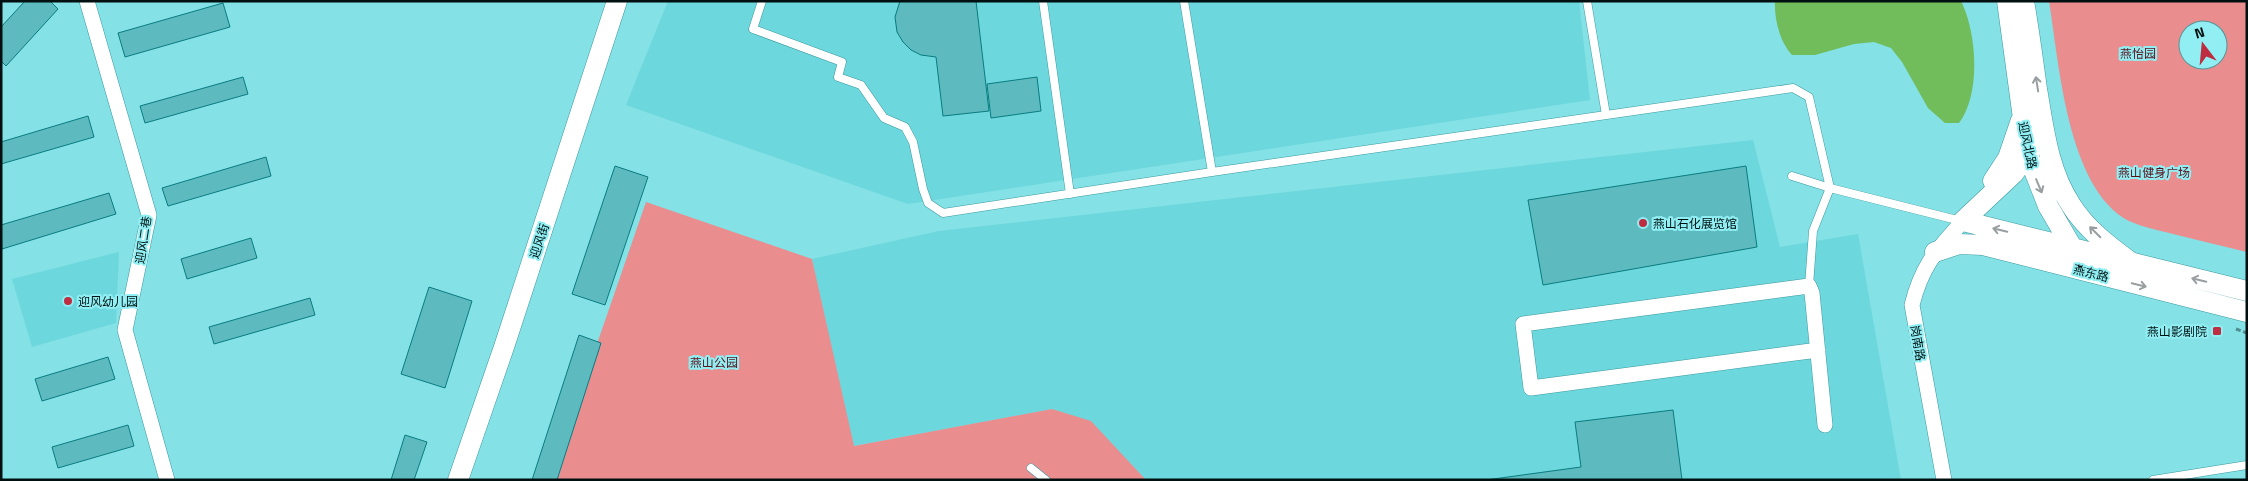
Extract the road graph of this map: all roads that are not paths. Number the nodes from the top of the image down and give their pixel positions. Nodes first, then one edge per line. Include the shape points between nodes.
1 (87, 1) edge
2 (616, 1) edge
3 (762, 1) edge
4 (1042, 1) edge
5 (1184, 1) edge
6 (1587, 1) edge
7 (2006, 1) edge
8 (2024, 1) edge
9 (2032, 113) junction
10 (1606, 115) junction
11 (2028, 155) junction
12 (1212, 172) junction
13 (1792, 176) dead end
14 (1830, 188) junction
15 (1070, 194) junction
16 (1963, 221) junction
17 (2071, 248) junction
18 (1935, 252) junction
19 (2132, 263) junction
20 (2092, 273) junction
21 (1810, 286) junction
22 (2247, 291) edge
23 (2247, 312) edge
24 (1818, 350) junction
25 (1825, 425) dead end
26 (2247, 465) edge
27 (1031, 468) dead end
28 (167, 480) edge
29 (458, 480) edge
30 (1046, 480) edge
31 (1944, 480) edge
32 (2153, 480) edge

1 - 28 street, 迎风二巷 via 149,216 125,330
2 - 29 street, 迎风街
3 - 15 lane via 752,29 842,62 838,78 861,85 884,118 905,127 913,142 928,203 943,213
4 - 15 lane
5 - 12 lane
6 - 10 lane
7 - 9 street, 迎风北路
9 -> 8 street
9 - 11 street, 迎风北路
9 - 16 street via 2008,158
19 -> 9 street via 2112,249 2072,206 2052,167
10 - 12 lane
10 - 14 lane via 1793,88 1809,97
11 - 16 street via 2014,173
11 -> 17 street, 迎风北路 via 2048,206
12 - 15 lane
13 - 14 lane
14 - 16 lane
14 - 21 lane via 1813,231
17 -> 16 street, 燕东路
16 - 18 street, 岗南路
17 - 19 street, 燕东路
17 - 20 street, 迎风北路
18 - 20 street, 燕东路 via 1959,244 1983,245
18 - 31 street, 岗南路 via 1918,280 1912,305
22 -> 19 street, 燕东路
20 -> 23 street, 燕东路
21 - 24 street
21 - 24 street via 1523,324 1531,388
24 - 25 street
26 - 32 lane
27 - 30 lane

